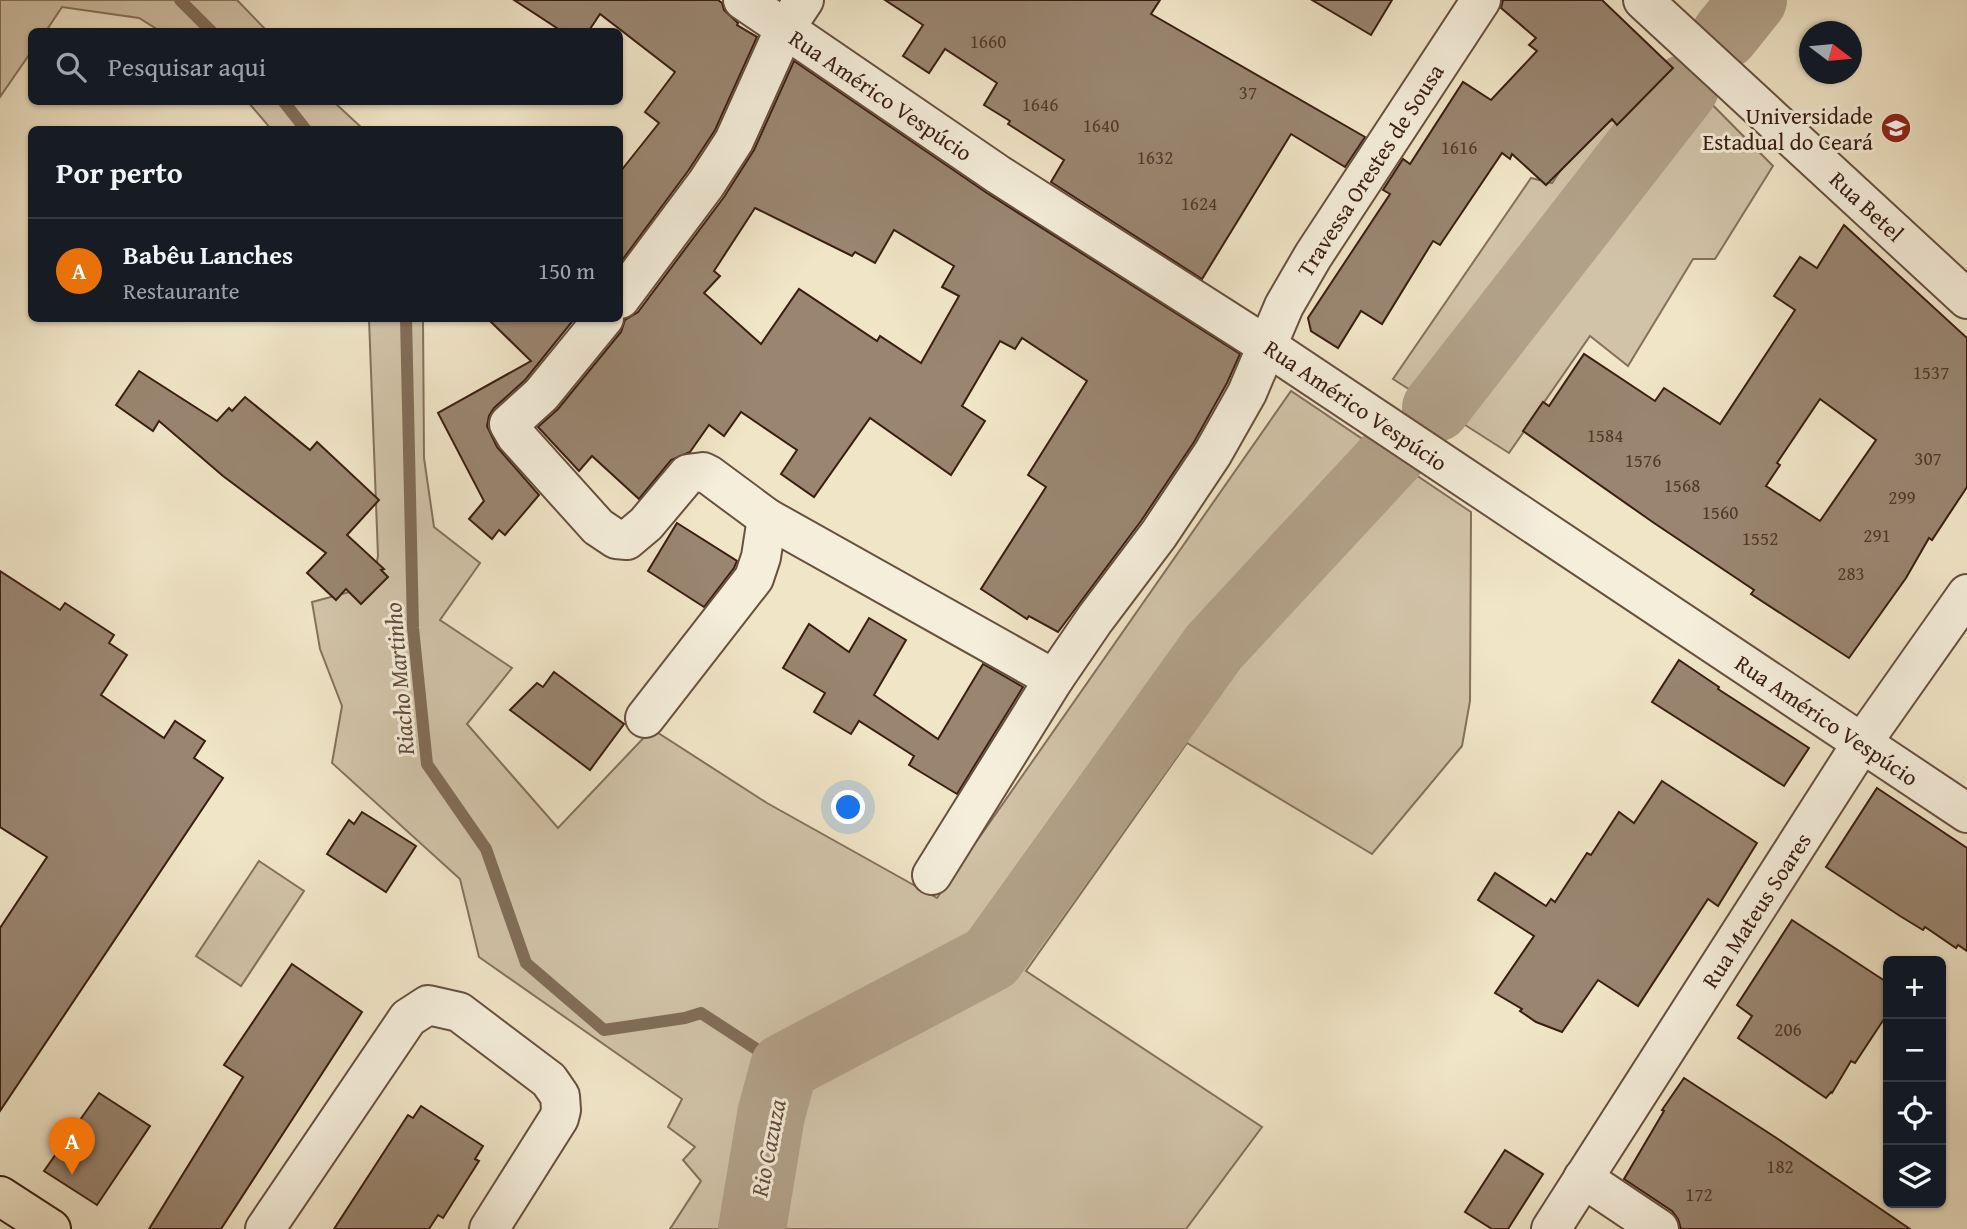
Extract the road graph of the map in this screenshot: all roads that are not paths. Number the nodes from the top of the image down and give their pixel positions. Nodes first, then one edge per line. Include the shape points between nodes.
1 (743, 0) edge
2 (1481, 0) edge
3 (1643, 0) edge
4 (794, 15) edge
5 (623, 295) edge
6 (1967, 299) edge
7 (601, 322) edge
8 (1267, 346) junction
9 (767, 518) junction
10 (1967, 594) edge
11 (1054, 679) junction
12 (645, 718) dead end
13 (1863, 743) junction
14 (1967, 813) edge
15 (932, 875) dead end
16 (1583, 1178) junction
17 (0, 1195) edge
18 (51, 1229) edge
19 (265, 1229) edge
20 (489, 1229) edge
21 (1551, 1229) edge
22 (1659, 1229) edge

1 - 4 street, Rua Américo Vespúcio
2 - 8 street, Travessa Orestes de Sousa via 1313,256
3 - 6 street, Rua Betel
4 - 5 street via 734,141
4 - 8 street, Rua Américo Vespúcio via 999,175
7 - 9 street via 541,395 509,424 516,436 598,527 616,539 627,540 646,524 688,474 695,472 709,475
8 - 11 street, Travessa Orestes de Sousa via 1213,453
8 - 13 street, Rua Américo Vespúcio
9 - 11 street
9 - 12 street via 754,578
10 - 13 street, Rua Mateus Soares
11 - 15 street, Travessa Orestes de Sousa
13 - 14 street, Rua Américo Vespúcio
13 - 16 street, Rua Mateus Soares
16 - 21 street, Rua Mateus Soares
16 - 22 street
17 - 18 main road
19 - 20 street via 408,1018 428,1005 459,1012 549,1080 560,1096 559,1118

